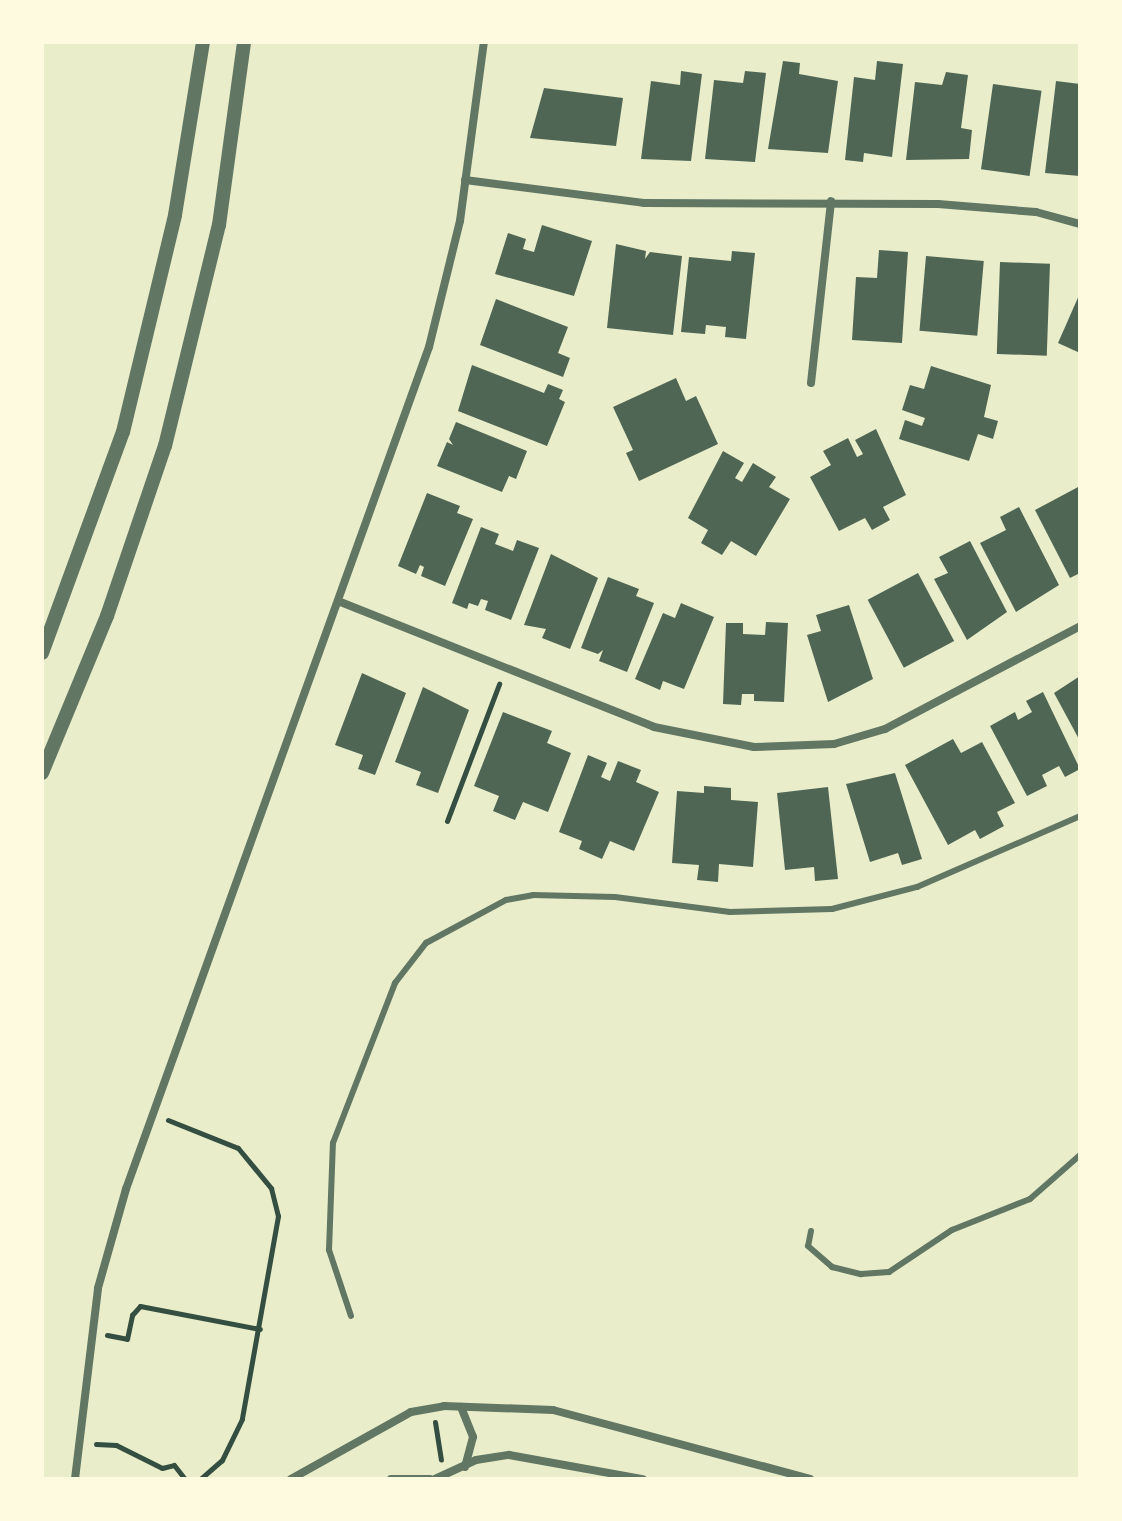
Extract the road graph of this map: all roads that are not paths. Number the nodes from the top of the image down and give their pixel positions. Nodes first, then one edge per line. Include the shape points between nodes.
1 (203, 42) edge
2 (244, 42) edge
3 (484, 42) edge
4 (465, 180) junction
5 (831, 201) junction
6 (1080, 224) edge
7 (811, 383) dead end
8 (338, 601) junction
9 (1080, 626) edge
10 (42, 653) edge
11 (42, 773) edge
12 (1080, 816) edge
13 (1080, 1155) edge
14 (811, 1231) dead end
15 (351, 1316) dead end
16 (461, 1407) junction
17 (464, 1467) junction
18 (436, 1478) edge
19 (75, 1479) edge
20 (291, 1479) edge
21 (391, 1479) edge
22 (643, 1479) edge
23 (810, 1479) edge

1 - 10 street via 175,215 141,364 123,432
2 - 11 street via 219,225 165,446 107,616
3 - 4 street
4 - 5 street via 644,203
4 - 8 street via 429,347
5 - 6 street via 1036,212
5 - 7 street
8 - 9 street via 696,739 754,747 819,745 885,729
8 - 19 street via 126,1189 91,1332
12 - 15 lane via 917,887 832,909 730,912 615,897 533,895 506,900 426,943 395,983 333,1143 329,1250
13 - 14 lane via 1030,1199 952,1230 889,1272 861,1274 832,1267 808,1246
16 - 17 street via 473,1437
16 - 20 street via 411,1412
16 - 23 street via 553,1410
17 - 18 street
17 - 22 street via 509,1455
18 - 21 street

